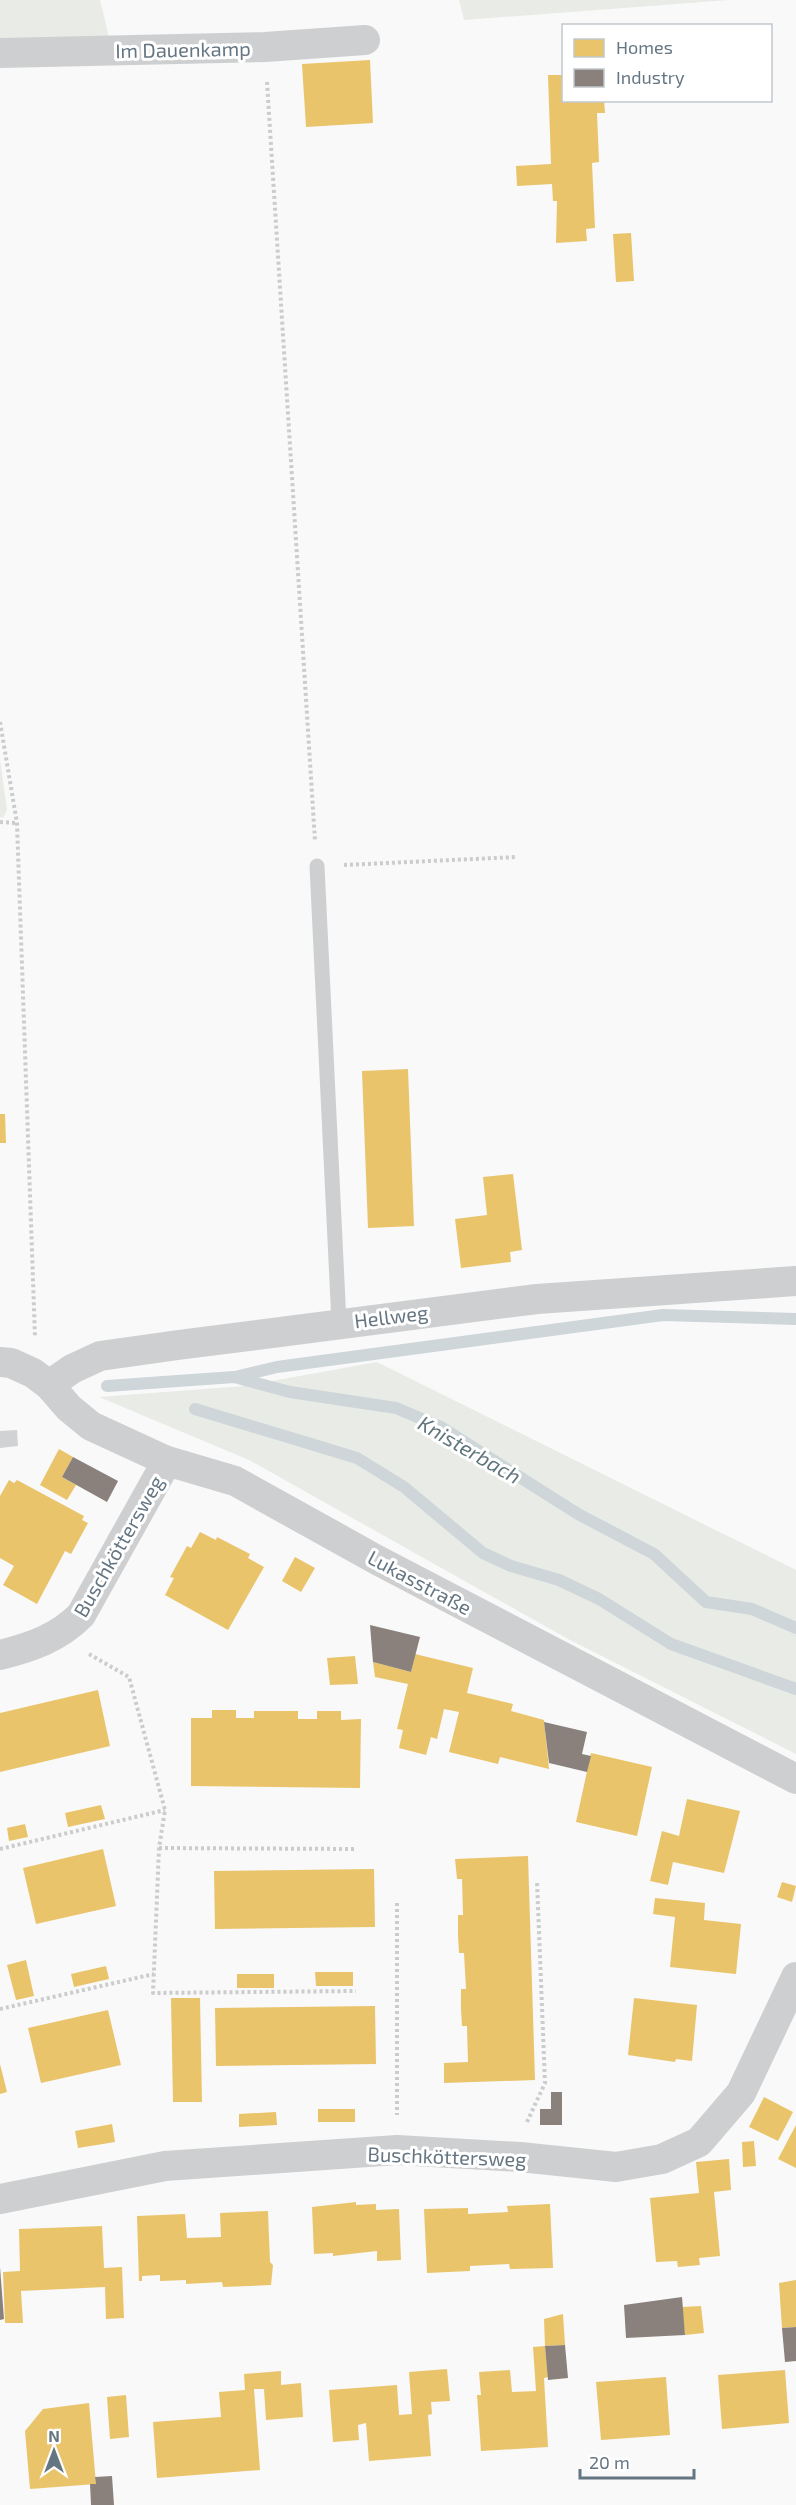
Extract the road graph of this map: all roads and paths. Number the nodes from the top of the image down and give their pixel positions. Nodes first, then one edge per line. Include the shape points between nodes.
1 (365, 40) dead end
2 (264, 47) junction
3 (0, 53) edge
4 (0, 722) edge
5 (0, 822) edge
6 (17, 823) junction
7 (517, 857) dead end
8 (317, 866) junction
9 (796, 1281) edge
10 (339, 1323) junction
11 (11, 1364) edge
12 (49, 1385) junction
13 (166, 1461) junction
14 (68, 1628) junction
15 (0, 1655) edge
16 (796, 1779) edge
17 (165, 1810) junction
18 (159, 1848) junction
19 (0, 1849) edge
20 (355, 1849) dead end
21 (537, 1881) dead end
22 (397, 1903) dead end
23 (154, 1974) junction
24 (796, 1977) edge
25 (356, 1991) dead end
26 (0, 2009) edge
27 (397, 2150) junction
28 (520, 2157) junction
29 (0, 2199) edge

1 - 2 street, Im Dauenkamp
2 - 3 street, Im Dauenkamp
2 - 8 path
4 - 6 path
5 - 6 path
6 - 11 path via 36,1345
7 - 8 path
8 - 10 lane
9 - 10 street, Hellweg via 537,1299
10 - 12 street, Hellweg via 100,1356
11 - 12 street
12 - 13 street, Lukasstraße via 91,1426
13 - 14 street, Buschköttersweg via 81,1614
13 - 16 street, Lukasstraße via 235,1481 367,1555
14 - 15 street, Buschköttersweg via 37,1646
14 - 17 path via 89,1654 129,1677
17 - 18 path
17 - 19 path
18 - 20 path
18 - 23 path
21 - 28 path via 545,2083 521,2135
22 - 27 path
23 - 25 path via 153,1993
23 - 26 path
24 - 28 street, Buschköttersweg via 741,2093 699,2142 662,2159 616,2167
27 - 28 street, Buschköttersweg
27 - 29 street, Buschköttersweg via 165,2166

